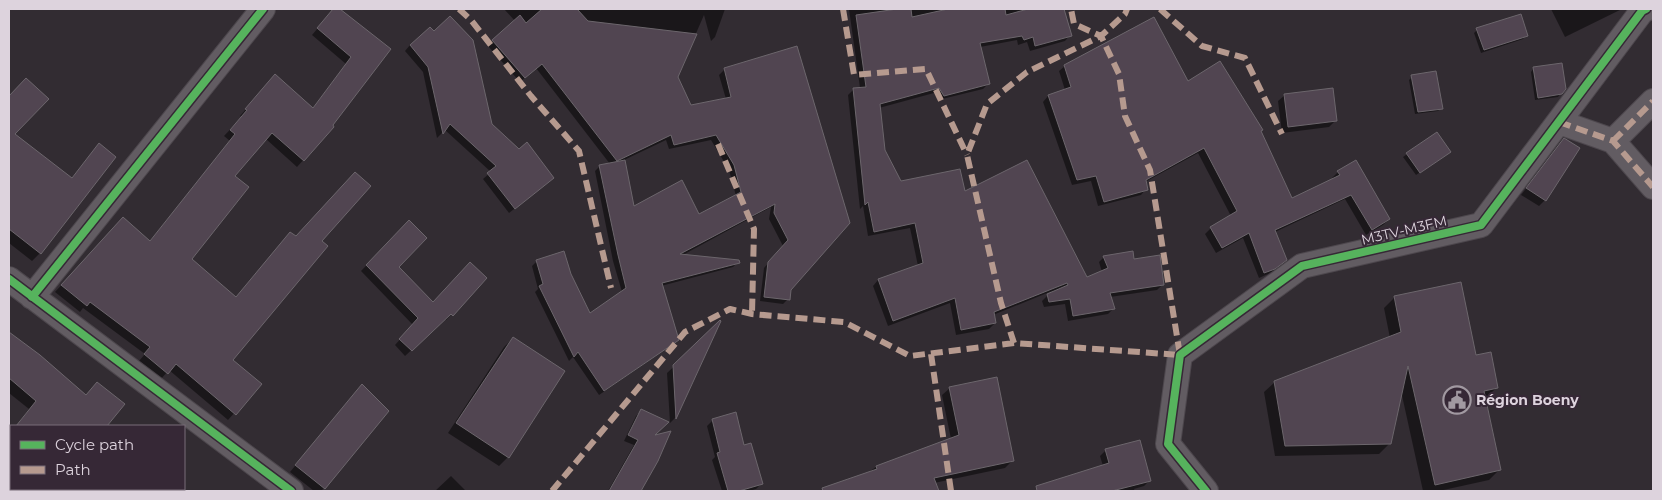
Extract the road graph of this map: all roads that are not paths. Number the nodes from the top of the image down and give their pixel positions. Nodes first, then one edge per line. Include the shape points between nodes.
1 (263, 9) edge
2 (1646, 9) edge
3 (1653, 101) edge
4 (1559, 122) junction
5 (1614, 141) junction
6 (1653, 187) edge
7 (9, 279) edge
8 (32, 297) junction
9 (291, 491) edge
10 (1206, 491) edge

1 - 8 street
2 - 4 street, M3TV-M3FM
3 - 5 street
4 - 5 street
4 - 10 street, M3TV-M3FM via 1481,225 1302,266 1180,355 1168,444
5 - 6 street
7 - 8 street
8 - 9 street

